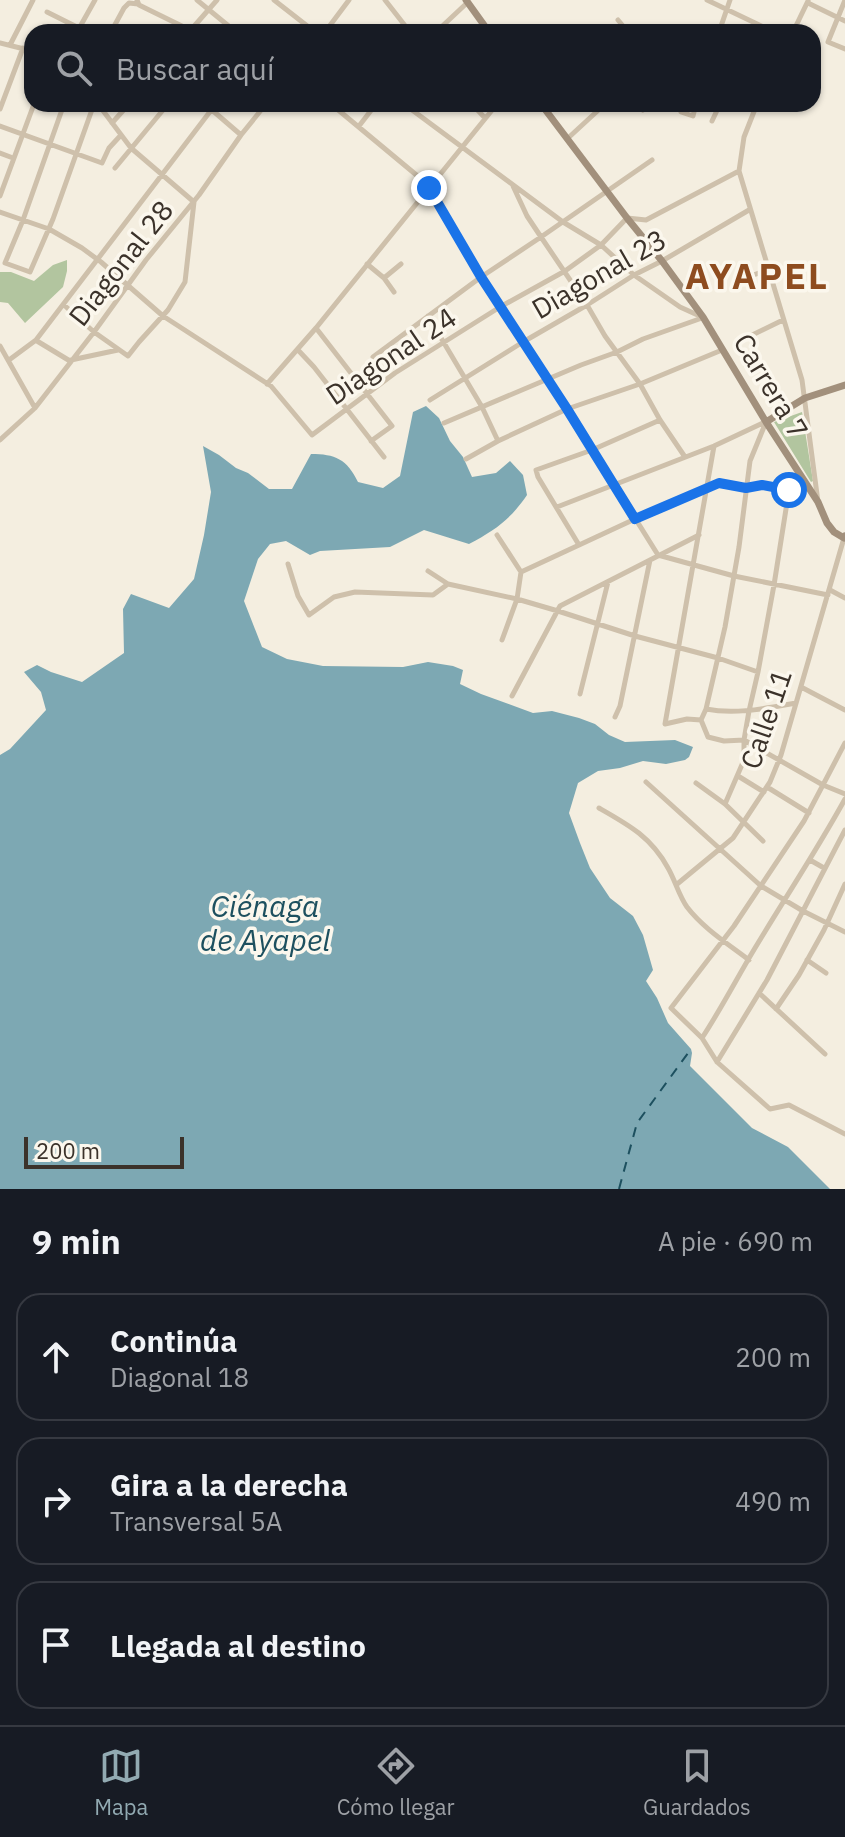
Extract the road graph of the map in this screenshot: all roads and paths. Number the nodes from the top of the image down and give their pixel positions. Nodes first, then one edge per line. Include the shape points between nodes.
1 (33, 0) edge
2 (95, 0) edge
3 (125, 0) edge
4 (197, 0) edge
5 (217, 0) edge
6 (274, 0) edge
7 (349, 0) edge
8 (385, 0) edge
9 (707, 0) edge
10 (730, 0) edge
11 (845, 0) edge
12 (467, 1) edge
13 (808, 1) edge
14 (138, 2) edge
15 (208, 10) junction
16 (727, 10) junction
17 (47, 12) dead end
18 (838, 17) junction
19 (618, 20) dead end
20 (845, 21) edge
21 (68, 24) edge
22 (81, 24) edge
23 (115, 24) edge
24 (177, 24) edge
25 (196, 24) edge
26 (226, 24) edge
27 (305, 24) edge
28 (331, 24) edge
29 (404, 24) edge
30 (444, 24) edge
31 (483, 24) edge
32 (621, 24) edge
33 (722, 24) edge
34 (756, 24) edge
35 (797, 24) edge
36 (0, 43) edge
37 (10, 45) junction
38 (23, 48) joint
39 (845, 49) edge
40 (0, 109) edge
41 (31, 112) edge
42 (61, 112) edge
43 (93, 112) edge
44 (103, 112) edge
45 (122, 112) edge
46 (161, 112) edge
47 (210, 112) edge
48 (215, 112) edge
49 (260, 112) edge
50 (341, 112) edge
51 (370, 112) edge
52 (415, 112) edge
53 (479, 112) edge
54 (490, 112) edge
55 (547, 112) edge
56 (596, 112) edge
57 (681, 112) dead end
58 (694, 112) edge
59 (716, 112) edge
60 (754, 112) edge
61 (485, 118) junction
62 (712, 121) dead end
63 (112, 123) junction
64 (0, 126) edge
65 (359, 126) junction
66 (21, 135) junction
67 (121, 135) junction
68 (241, 135) junction
69 (567, 139) junction
70 (50, 145) junction
71 (131, 148) junction
72 (462, 148) junction
73 (0, 153) edge
74 (77, 154) junction
75 (13, 158) junction
76 (652, 160) dead end
77 (115, 168) dead end
78 (739, 171) junction
79 (162, 176) junction
80 (512, 185) junction
81 (429, 188) junction
82 (607, 192) junction
83 (0, 196) edge
84 (194, 202) junction
85 (749, 210) junction
86 (0, 212) edge
87 (627, 218) junction
88 (23, 220) junction
89 (563, 222) junction
90 (49, 229) junction
91 (541, 237) junction
92 (601, 245) junction
93 (97, 260) junction
94 (662, 261) junction
95 (367, 264) junction
96 (401, 264) dead end
97 (767, 270) junction
98 (565, 271) junction
99 (634, 275) junction
100 (481, 277) junction
101 (384, 278) junction
102 (740, 280) dead end
103 (128, 285) junction
104 (394, 292) dead end
105 (64, 305) junction
106 (587, 305) junction
107 (500, 307) junction
108 (163, 316) junction
109 (428, 316) junction
110 (703, 317) junction
111 (783, 320) junction
112 (316, 328) junction
113 (94, 332) junction
114 (36, 340) junction
115 (742, 340) dead end
116 (443, 342) junction
117 (523, 342) junction
118 (0, 346) edge
119 (724, 349) junction
120 (118, 350) junction
121 (298, 350) junction
122 (617, 352) junction
123 (373, 357) dead end
124 (9, 360) junction
125 (70, 361) junction
126 (465, 377) junction
127 (548, 379) junction
128 (267, 384) junction
129 (640, 384) junction
130 (845, 385) edge
131 (367, 394) junction
132 (805, 398) junction
133 (430, 400) dead end
134 (482, 407) junction
135 (35, 408) junction
136 (348, 409) junction
137 (567, 409) junction
138 (660, 420) junction
139 (766, 422) junction
140 (444, 423) dead end
141 (0, 440) edge
142 (371, 441) junction
143 (498, 441) junction
144 (714, 446) junction
145 (592, 450) junction
146 (384, 457) dead end
147 (685, 457) junction
148 (466, 459) dead end
149 (799, 473) junction
150 (615, 484) junction
151 (708, 488) junction
152 (746, 488) junction
153 (789, 490) junction
154 (818, 502) junction
155 (557, 507) junction
156 (635, 519) junction
157 (700, 534) junction
158 (497, 535) dead end
159 (845, 538) edge
160 (579, 545) junction
161 (658, 555) junction
162 (651, 559) junction
163 (288, 564) dead end
164 (694, 564) junction
165 (428, 571) dead end
166 (521, 572) junction
167 (734, 576) junction
168 (608, 581) junction
169 (448, 584) junction
170 (774, 585) junction
171 (829, 592) junction
172 (845, 598) edge
173 (517, 599) junction
174 (558, 611) junction
175 (599, 624) junction
176 (635, 636) junction
177 (502, 640) dead end
178 (678, 646) junction
179 (718, 658) junction
180 (758, 672) junction
181 (801, 687) junction
182 (580, 694) dead end
183 (512, 696) dead end
184 (796, 703) junction
185 (706, 709) junction
186 (845, 710) edge
187 (749, 711) junction
188 (615, 717) dead end
189 (701, 720) junction
190 (744, 740) junction
191 (845, 743) edge
192 (779, 761) junction
193 (737, 775) junction
194 (646, 782) dead end
195 (696, 783) dead end
196 (823, 785) junction
197 (766, 790) junction
198 (845, 797) edge
199 (725, 804) junction
200 (599, 808) dead end
201 (809, 813) junction
202 (744, 823) junction
203 (845, 830) edge
204 (763, 841) dead end
205 (720, 850) junction
206 (810, 860) junction
207 (824, 868) junction
208 (845, 884) edge
209 (676, 885) junction
210 (761, 886) junction
211 (785, 900) junction
212 (803, 911) junction
213 (828, 923) junction
214 (845, 932) edge
215 (724, 940) junction
216 (749, 960) junction
217 (807, 960) junction
218 (826, 973) dead end
219 (759, 993) junction
220 (776, 1009) junction
221 (702, 1038) junction
222 (825, 1054) dead end
223 (717, 1062) junction
224 (845, 1134) edge

1 - 37 street
2 - 22 street
3 - 14 street
4 - 15 street
5 - 15 street
6 - 27 street
7 - 28 street
8 - 29 street
9 - 16 street
10 - 16 street
11 - 18 street
12 - 30 street
12 - 31 main road
13 - 18 street
13 - 35 street
14 - 23 street via 129,3
14 - 24 street
15 - 25 street
15 - 26 street
16 - 33 street
16 - 34 street
17 - 21 street
18 - 20 street
18 - 39 street via 828,42
19 - 32 street
36 - 37 street
37 - 38 street
38 - 40 street
41 - 66 street
42 - 70 street
43 - 74 street
44 - 63 street
45 - 63 street
46 - 71 street
47 - 79 street
48 - 68 street
49 - 68 street, Diagonal 28
50 - 65 street
51 - 65 street
52 - 72 street
53 - 61 street
54 - 61 street
55 - 69 main road, Carrera 7
56 - 69 street
57 - 58 street
59 - 62 street
60 - 78 street
61 - 72 street
63 - 67 street
64 - 66 street
65 - 81 street
66 - 70 street
66 - 75 street
67 - 71 street
67 - 74 street via 102,163
68 - 84 street, Diagonal 28
69 - 82 main road, Carrera 7
70 - 74 street
70 - 88 street
71 - 77 street
71 - 79 street
72 - 80 street
72 - 81 street
73 - 75 street
74 - 90 street
75 - 83 street
76 - 82 street
78 - 85 street
78 - 87 street via 646,220
79 - 84 street
79 - 93 street
80 - 89 street
80 - 91 street
81 - 95 street
81 - 100 street
82 - 87 main road, Carrera 7
82 - 89 street
84 - 103 street, Diagonal 28
84 - 108 street via 185,282
85 - 94 street, Diagonal 23
85 - 97 street
86 - 88 street
87 - 92 street, Diagonal 24
87 - 94 main road, Carrera 7
88 - 90 street
88 - 90 street via 5,263 30,272
89 - 91 street
89 - 92 street
90 - 93 street
91 - 98 street
91 - 100 street
92 - 98 street, Diagonal 24
92 - 99 street
93 - 103 street
93 - 105 street
94 - 99 street, Diagonal 23
94 - 110 main road, Carrera 7
95 - 101 street
95 - 112 street
96 - 101 street
97 - 102 street
97 - 111 street
98 - 106 street
98 - 107 street, Diagonal 24
99 - 106 street, Diagonal 23
99 - 110 street
100 - 107 street
100 - 109 street
101 - 104 street
103 - 108 street
103 - 113 street, Diagonal 28
105 - 113 street
105 - 114 street
106 - 117 street, Diagonal 23
106 - 122 street
107 - 116 street, Diagonal 24
107 - 117 street
108 - 120 street via 128,356
108 - 128 street
109 - 116 street
109 - 123 street
110 - 119 main road, Carrera 7
110 - 122 street
111 - 115 street
111 - 132 street
112 - 121 street
112 - 131 street
113 - 120 street
113 - 125 street, Diagonal 28
114 - 124 street
114 - 125 street
116 - 126 street
116 - 131 street, Diagonal 24
117 - 126 street, Diagonal 23
117 - 127 street
118 - 124 street
119 - 129 street
119 - 139 main road, Carrera 7
120 - 125 street
121 - 128 street
121 - 136 street
122 - 127 street
122 - 129 street
124 - 135 street
125 - 135 street, Diagonal 28
126 - 133 street, Diagonal 23
126 - 134 street
127 - 134 street
127 - 137 street
128 - 136 street, Diagonal 24 via 312,435
129 - 137 street
129 - 138 street
130 - 132 main road
131 - 136 street, Diagonal 24
131 - 142 street via 392,426
132 - 139 main road
132 - 154 street
134 - 140 street
134 - 143 street
135 - 141 street, Diagonal 28
136 - 142 street
137 - 143 street
137 - 145 street
138 - 145 street
138 - 147 street
139 - 144 street
139 - 149 main road, Carrera 7
139 - 152 street via 750,461
142 - 146 street
143 - 148 street
144 - 147 street
144 - 151 street
145 - 150 street
145 - 155 street via 536,470
147 - 150 street
149 - 153 street
149 - 154 main road, Carrera 7
150 - 155 street
150 - 156 street
151 - 152 street via 719,483
151 - 156 street
151 - 157 street
152 - 153 street
152 - 167 street
153 - 170 street
154 - 159 main road, Carrera 7 via 827,523
155 - 160 street
156 - 160 street
156 - 161 street
157 - 161 street
157 - 164 street
158 - 166 street
159 - 171 street, Calle 11
160 - 166 street
161 - 162 street
161 - 164 street
162 - 168 street
162 - 176 street
163 - 169 street via 309,615 334,597 355,592 433,595
164 - 167 street
164 - 178 street
165 - 169 street
166 - 173 street
167 - 170 street
167 - 179 street
168 - 174 street
168 - 175 street
169 - 173 street
170 - 171 street
170 - 180 street
171 - 172 street
171 - 181 street, Calle 11
173 - 174 street
173 - 177 street
174 - 175 street
174 - 183 street
175 - 176 street
175 - 182 street
176 - 178 street
176 - 188 street
178 - 179 street
178 - 189 street via 665,724
179 - 180 street
179 - 185 street
180 - 187 street
181 - 184 street, Calle 11
181 - 186 street
184 - 187 street
184 - 192 street, Calle 11
185 - 187 street
185 - 189 street
187 - 190 street
189 - 190 street via 708,737
190 - 192 street
190 - 193 street
191 - 196 street
192 - 196 street
192 - 197 street, Calle 11
193 - 197 street
193 - 199 street
194 - 205 street
195 - 199 street
196 - 198 street
196 - 201 street
197 - 201 street
197 - 202 street, Calle 11
198 - 206 street
199 - 202 street
200 - 209 street via 654,846
201 - 210 street
202 - 204 street
202 - 205 street, Calle 11
203 - 207 street
205 - 209 street, Calle 11
205 - 210 street
206 - 207 street
206 - 211 street
207 - 212 street
208 - 213 street
209 - 215 street via 686,906
210 - 211 street
210 - 215 street
211 - 212 street
211 - 216 street
212 - 213 street
212 - 219 street
213 - 214 street
213 - 217 street
215 - 216 street
215 - 221 street via 671,1008
216 - 221 street
217 - 218 street
217 - 220 street
219 - 220 street
219 - 223 street
220 - 222 street
221 - 223 street
223 - 224 street via 770,1109 789,1105

